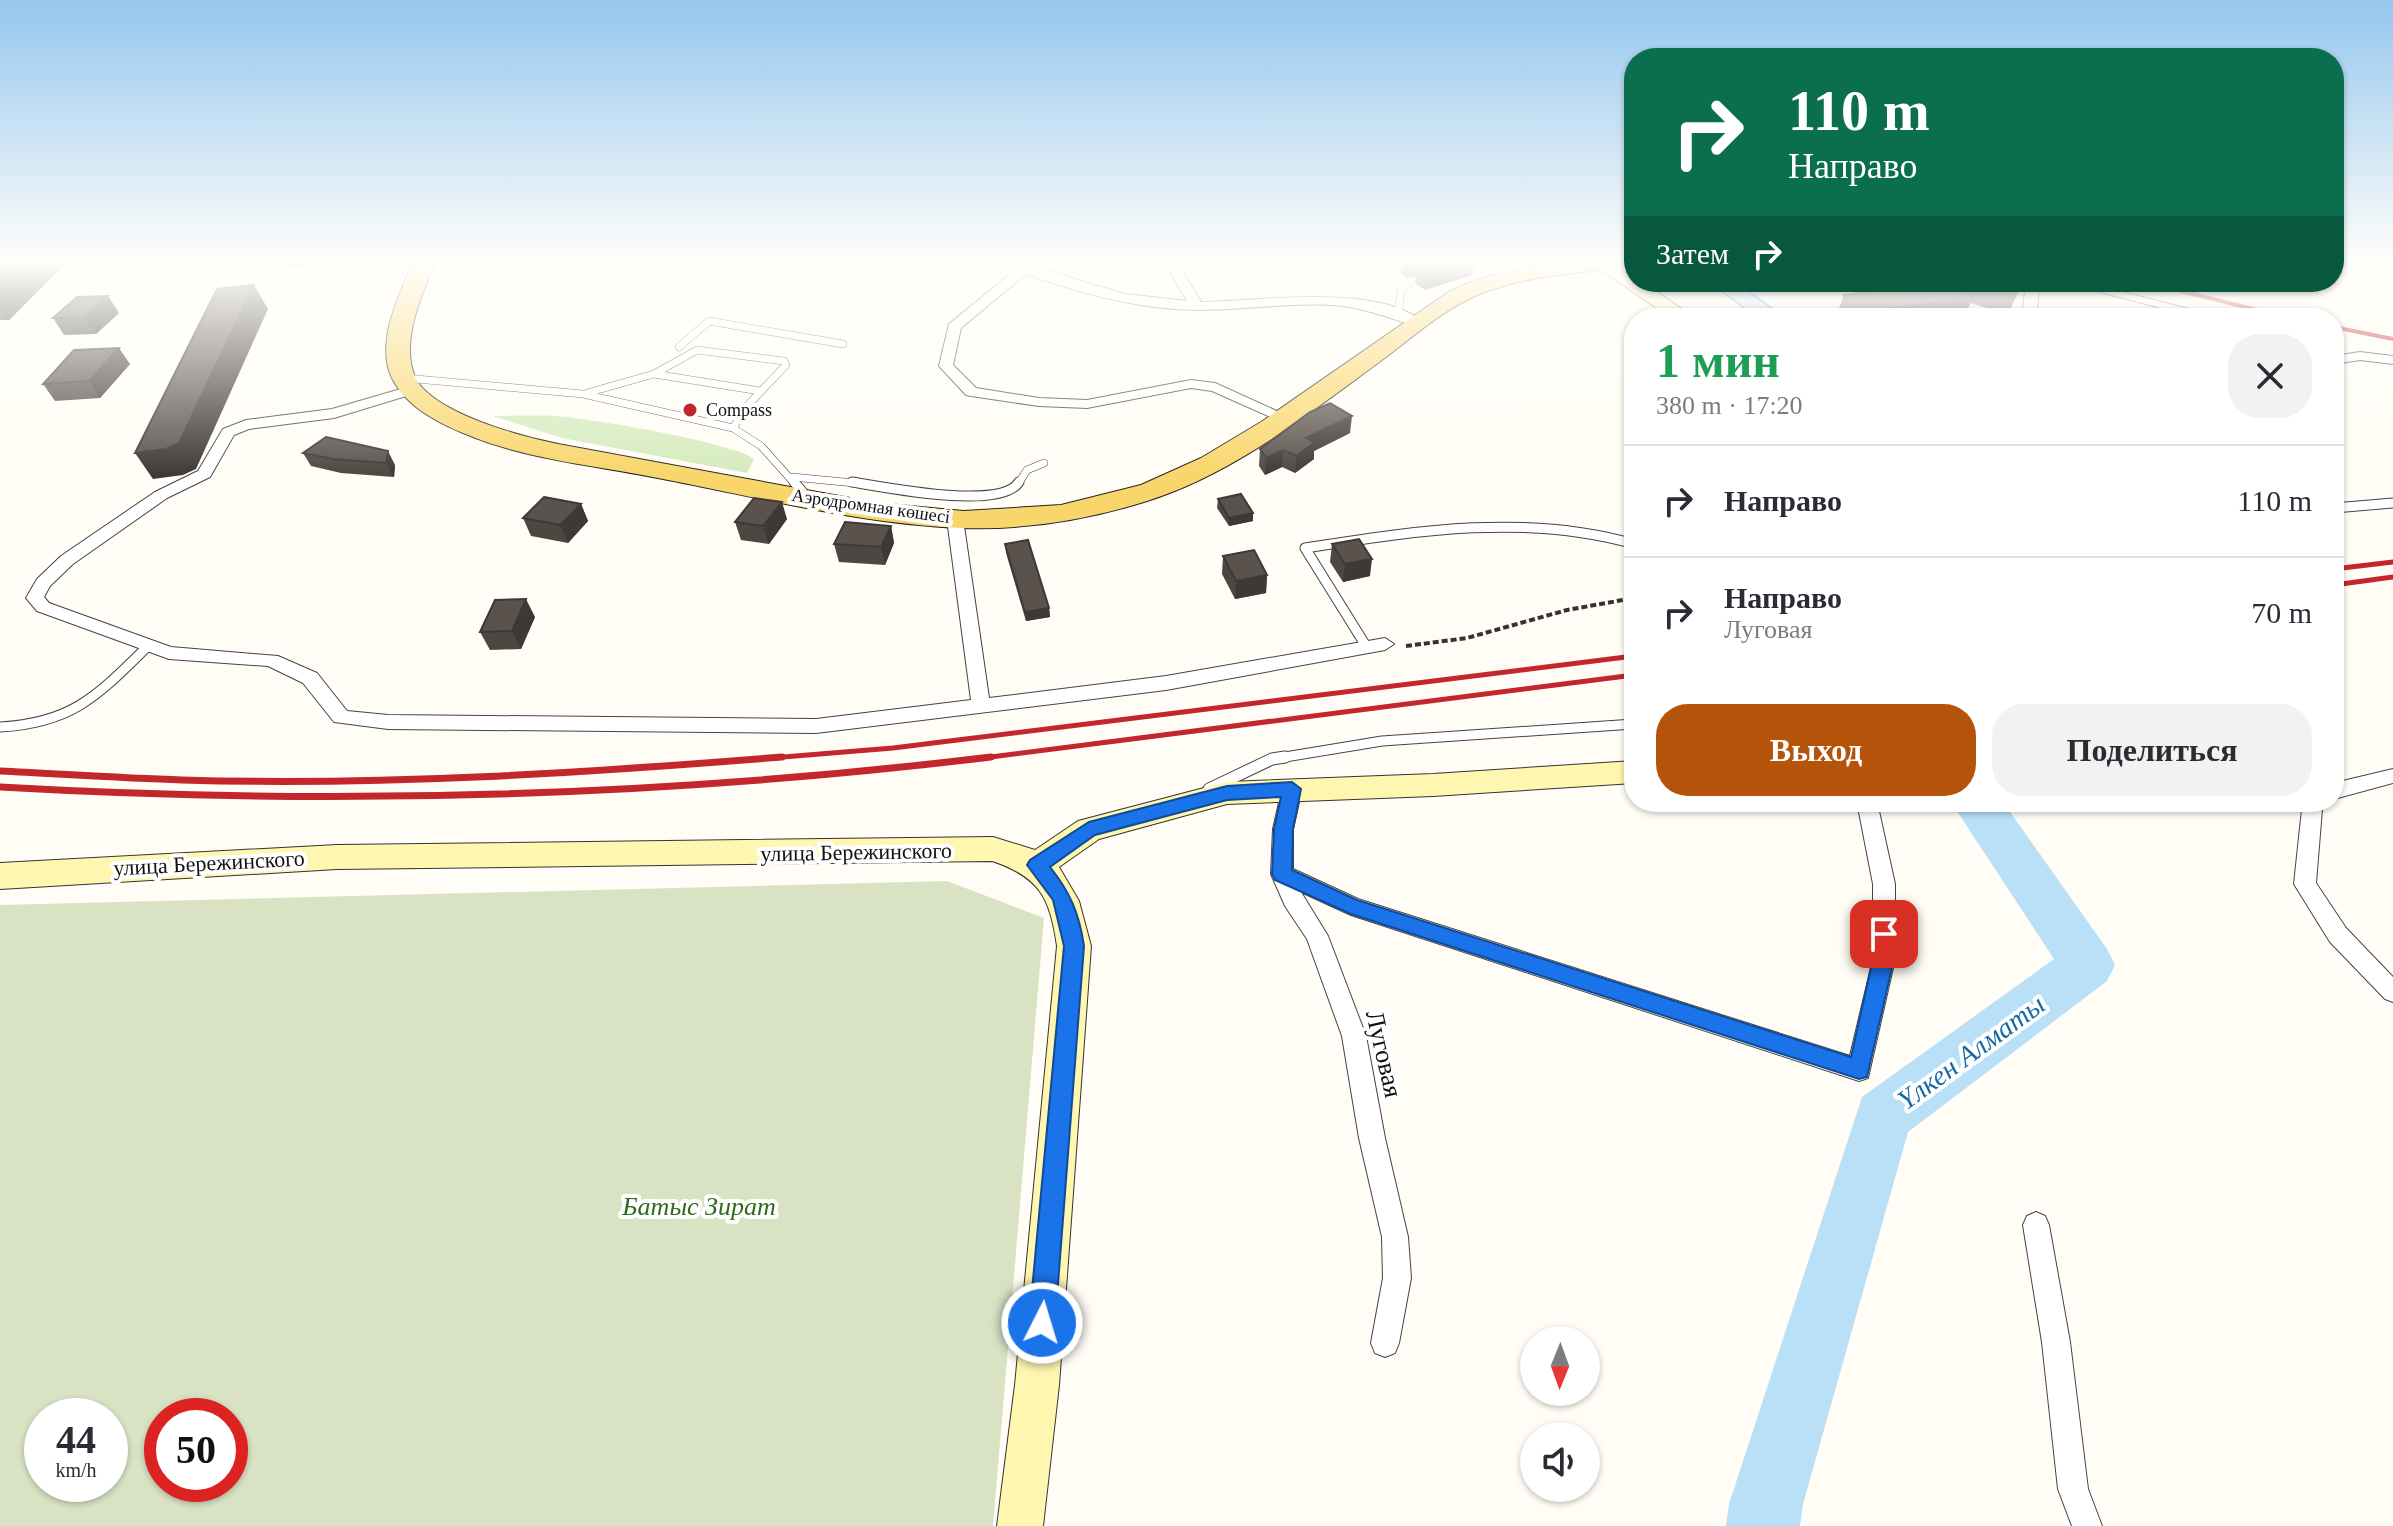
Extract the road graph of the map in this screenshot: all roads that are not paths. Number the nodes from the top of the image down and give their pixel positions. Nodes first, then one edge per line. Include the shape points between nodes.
1 (400, 333) edge
2 (695, 333) edge
3 (780, 333) edge
4 (953, 333) edge
5 (1388, 333) edge
6 (843, 344) dead end
7 (679, 347) dead end
8 (2344, 352) edge
9 (2360, 356) junction
10 (2344, 358) edge
11 (2393, 360) edge
12 (654, 374) junction
13 (408, 384) junction
14 (760, 391) junction
15 (583, 394) junction
16 (1282, 417) junction
17 (733, 428) junction
18 (1044, 463) dead end
19 (800, 487) junction
20 (2393, 503) edge
21 (2344, 507) edge
22 (955, 519) junction
23 (1624, 540) edge
24 (149, 645) junction
25 (1376, 645) joint
26 (981, 707) junction
27 (1624, 725) edge
28 (0, 727) edge
29 (1624, 773) edge
30 (2393, 776) edge
31 (2344, 788) edge
32 (1292, 789) junction
33 (1170, 807) junction
34 (1869, 812) edge
35 (2309, 812) edge
36 (1037, 865) junction
37 (1282, 874) junction
38 (0, 876) edge
39 (2393, 992) edge
40 (2036, 1225) dead end
41 (1385, 1343) dead end
42 (1020, 1526) edge
43 (2087, 1526) edge

1 - 13 main road
2 - 7 lane
3 - 6 lane
4 - 16 street via 946,366 971,392 1087,404 1191,384 1215,387
5 - 16 main road, Аэродромная көшесі
8 - 9 street
9 - 10 street
9 - 11 street
12 - 14 lane
12 - 14 lane via 697,350 784,361 786,365
12 - 15 lane
13 - 15 lane
13 - 19 main road, Аэродромная көшесі via 459,422 523,444
13 - 24 street via 334,413 228,432 204,474 161,495 67,560 35,598 43,607
14 - 17 lane
15 - 17 lane
16 - 22 main road, Аэродромная көшесі via 1196,471 1140,495 1067,513
17 - 19 lane via 761,446
18 - 19 lane via 1027,470 1015,489 997,496 926,493 830,479
19 - 22 main road, Аэродромная көшесі via 903,514
20 - 21 lane
22 - 26 street
23 - 25 lane via 1576,530 1519,527 1422,531 1305,548
24 - 26 street via 169,653 271,660 310,678 341,717 356,720 816,726
24 - 28 lane via 88,703 43,725
25 - 26 street via 1166,683
27 - 33 lane via 1382,741 1272,759
29 - 32 main road
30 - 31 street
32 - 33 main road via 1227,793
32 - 37 street, Луговая via 1283,829
33 - 36 main road via 1089,830
34 - 37 street via 1884,884 1884,959 1859,1070 1351,906
35 - 39 street via 2305,884 2338,935
36 - 38 main road, улица Бережинского via 993,849 337,857
36 - 42 main road via 1062,896 1074,946
37 - 41 street, Луговая via 1317,936 1354,1036 1395,1237 1397,1278
40 - 43 street via 2073,1489

